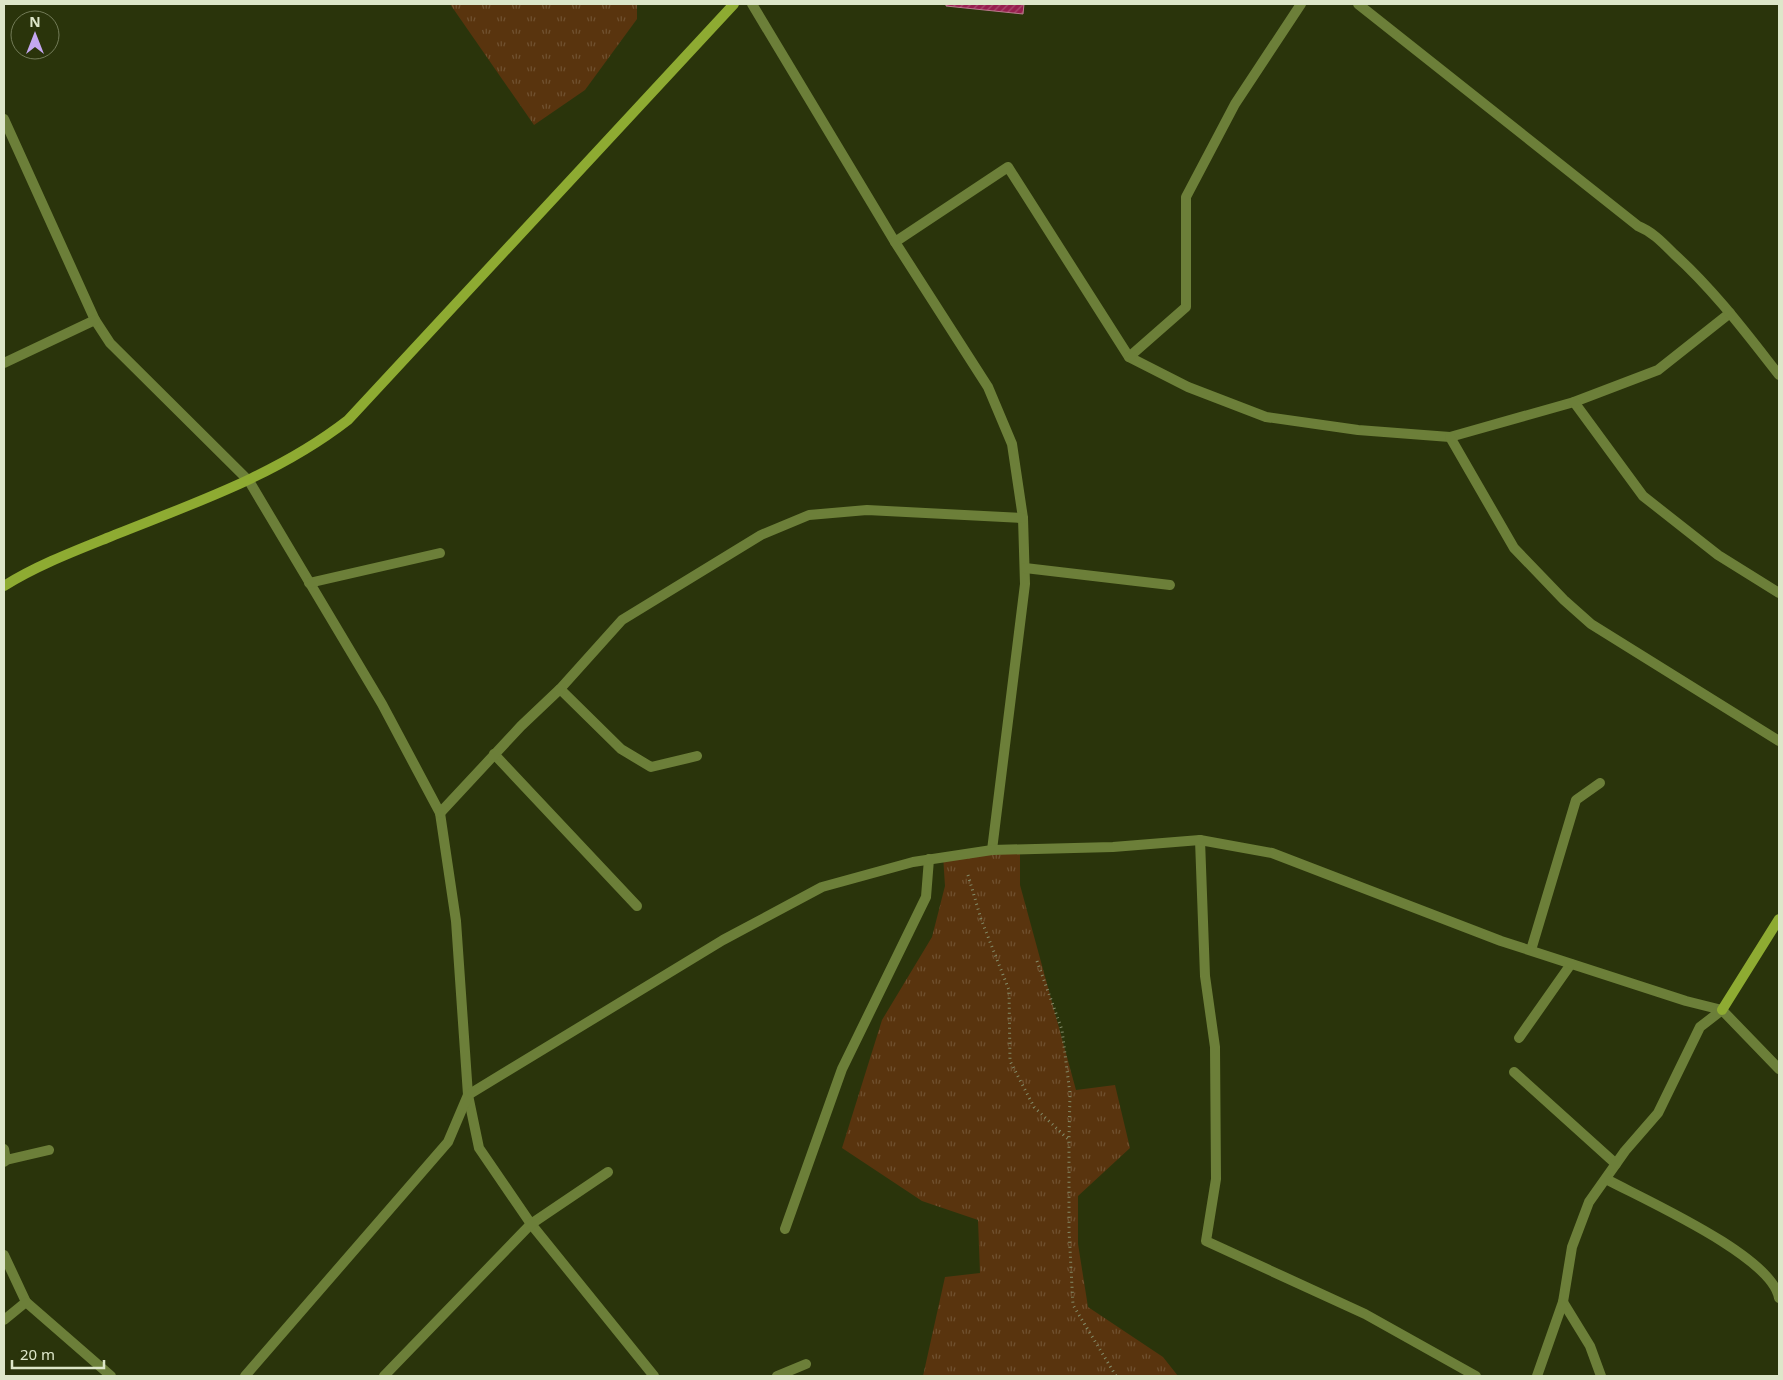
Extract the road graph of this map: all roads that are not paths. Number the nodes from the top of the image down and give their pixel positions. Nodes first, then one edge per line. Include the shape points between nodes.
1 (734, 4) edge
2 (752, 4) edge
3 (1301, 4) edge
4 (1358, 4) edge
5 (4, 119) edge
6 (895, 242) junction
7 (1730, 313) junction
8 (95, 320) junction
9 (1129, 358) junction
10 (4, 364) edge
11 (1779, 375) edge
12 (1574, 402) junction
13 (1450, 437) junction
14 (249, 481) junction
15 (1023, 518) junction
16 (440, 553) dead end
17 (1025, 568) junction
18 (309, 583) junction
19 (1170, 585) dead end
20 (4, 586) edge
21 (1779, 593) edge
22 (560, 689) junction
23 (1779, 741) edge
24 (494, 754) junction
25 (697, 756) dead end
26 (1600, 783) dead end
27 (440, 813) junction
28 (1200, 840) junction
29 (992, 850) junction
30 (929, 859) junction
31 (637, 906) dead end
32 (1779, 919) edge
33 (1531, 950) junction
34 (1571, 964) junction
35 (1722, 1010) junction
36 (1519, 1038) dead end
37 (1779, 1069) edge
38 (1514, 1072) dead end
39 (468, 1095) junction
40 (4, 1149) edge
41 (49, 1150) dead end
42 (5, 1161) edge
43 (1616, 1164) junction
44 (608, 1172) dead end
45 (1606, 1179) junction
46 (532, 1224) junction
47 (786, 1229) dead end
48 (4, 1254) edge
49 (1779, 1298) edge
50 (26, 1302) junction
51 (1563, 1302) junction
52 (4, 1320) edge
53 (806, 1364) dead end
54 (111, 1376) edge
55 (246, 1376) edge
56 (384, 1376) edge
57 (654, 1376) edge
58 (777, 1376) edge
59 (1476, 1376) edge
60 (1537, 1376) edge
61 (1601, 1376) edge

1 - 14 street via 348,420 298,456
2 - 6 street
3 - 9 street via 1235,104 1186,197 1186,306
4 - 7 street via 1638,226 1650,230 1696,274
5 - 8 street
6 - 9 street via 1008,167
6 - 15 street via 988,387 1012,444
7 - 11 street
7 - 12 street via 1658,370
8 - 10 street
8 - 14 street via 110,343
9 - 13 street via 1188,387 1266,417 1358,430
12 - 13 street
12 - 21 street via 1643,496 1718,555
13 - 23 street via 1514,548 1564,600 1591,624
14 - 18 street
14 - 20 street via 55,559
15 - 17 street
15 - 22 street via 867,510 809,515 761,535 622,620
16 - 18 street
17 - 19 street
17 - 29 street
18 - 27 street via 382,704
22 - 24 street
22 - 25 street via 621,749 651,767
24 - 27 street
24 - 31 street
26 - 33 street via 1576,800
27 - 39 street via 456,921
28 - 29 street via 1114,847
28 - 33 street via 1272,853
28 - 59 street via 1205,976 1214,1047 1216,1179 1206,1241 1365,1314
29 - 30 street
30 - 39 street via 822,887 723,940
30 - 47 street via 926,897 842,1069
32 - 35 street
33 - 34 street
34 - 35 street
34 - 36 street
35 - 37 street
35 - 43 street via 1700,1027 1658,1113
38 - 43 street
39 - 46 street via 479,1148
39 - 55 street via 448,1142
40 - 42 street
41 - 42 street
43 - 45 street
44 - 46 street
45 - 49 street via 1720,1238 1762,1271
45 - 51 street via 1589,1202 1572,1247
46 - 56 street
46 - 57 street
48 - 50 street
50 - 52 street
50 - 54 street
51 - 60 street
51 - 61 street via 1590,1346
53 - 58 street

